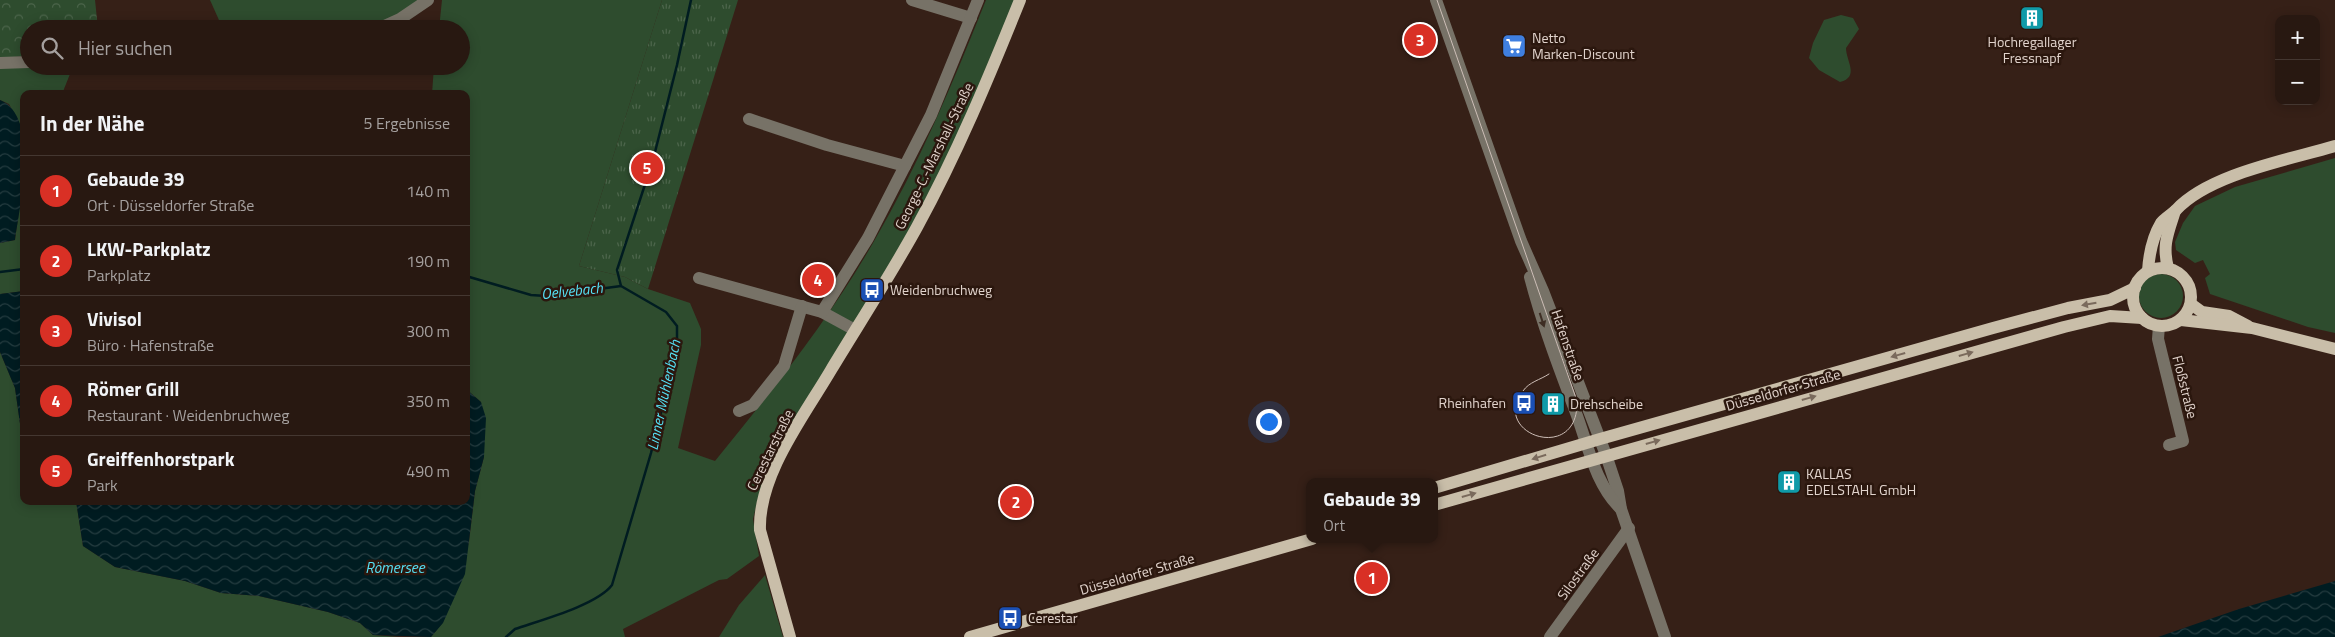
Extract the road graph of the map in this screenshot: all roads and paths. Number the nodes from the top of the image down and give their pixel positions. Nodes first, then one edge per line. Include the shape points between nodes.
1 (428, 0) edge
2 (912, 0) edge
3 (978, 0) edge
4 (1020, 0) edge
5 (1436, 0) edge
6 (971, 18) junction
7 (398, 20) edge
8 (20, 63) edge
9 (0, 64) edge
10 (749, 119) dead end
11 (2335, 146) edge
12 (905, 166) junction
13 (2175, 211) junction
14 (1521, 241) junction
15 (2168, 268) junction
16 (2148, 271) junction
17 (699, 278) dead end
18 (2134, 288) junction
19 (2191, 304) junction
20 (802, 306) junction
21 (822, 312) junction
22 (863, 318) joint
23 (2142, 318) junction
24 (2181, 320) junction
25 (2159, 326) junction
26 (2252, 328) junction
27 (855, 330) junction
28 (2335, 349) edge
29 (739, 410) dead end
30 (1600, 439) junction
31 (1586, 443) junction
32 (2169, 445) dead end
33 (1606, 455) junction
34 (1592, 459) junction
35 (1438, 487) edge
36 (1438, 504) edge
37 (1621, 509) junction
38 (1629, 528) junction
39 (1306, 541) edge
40 (790, 637) edge
41 (970, 637) edge
42 (1550, 637) edge
43 (1665, 637) edge

1 - 7 street
2 - 6 street
3 - 6 street
4 - 22 main road, George-C.-Marshall-Straße via 991,73 940,183
5 - 14 street, Hafenstraße
6 - 12 street via 935,106
8 - 9 street
10 - 12 street
11 - 13 main road via 2219,182 2188,198
12 - 21 street via 868,238
13 - 15 main road via 2164,252
13 - 16 main road via 2162,222 2149,253
14 - 30 street, Hafenstraße
14 -> 31 street, Hafenstraße via 1540,313
15 - 16 main road
15 - 19 main road via 2186,280 2192,296
16 - 18 main road
17 - 20 street
18 - 23 main road via 2134,304
18 -> 30 main road, Düsseldorfer Straße via 2110,300 2040,315
19 - 24 main road
19 - 26 main road via 2202,312 2229,316
20 - 21 street
20 - 29 street via 784,366 753,405
21 - 27 street
22 - 27 main road, Cerestarstraße
23 - 25 main road
33 -> 23 main road, Düsseldorfer Straße via 2064,327 2110,316
24 - 25 main road
24 - 26 main road
25 - 32 street, Floßstraße via 2158,339 2183,440
26 - 28 main road
27 - 40 main road, Cerestarstraße via 794,431 761,503 760,530
30 - 31 main road, Düsseldorfer Straße
30 - 33 street, Hafenstraße
31 - 34 street, Hafenstraße
31 -> 35 main road, Düsseldorfer Straße
33 - 34 main road, Düsseldorfer Straße
33 - 37 street, Hafenstraße
36 -> 34 main road, Düsseldorfer Straße
34 - 37 street, Hafenstraße via 1609,497
37 - 38 street, Hafenstraße
38 - 42 street, Silostraße
38 - 43 street, Hafenstraße
39 - 41 main road, Düsseldorfer Straße

